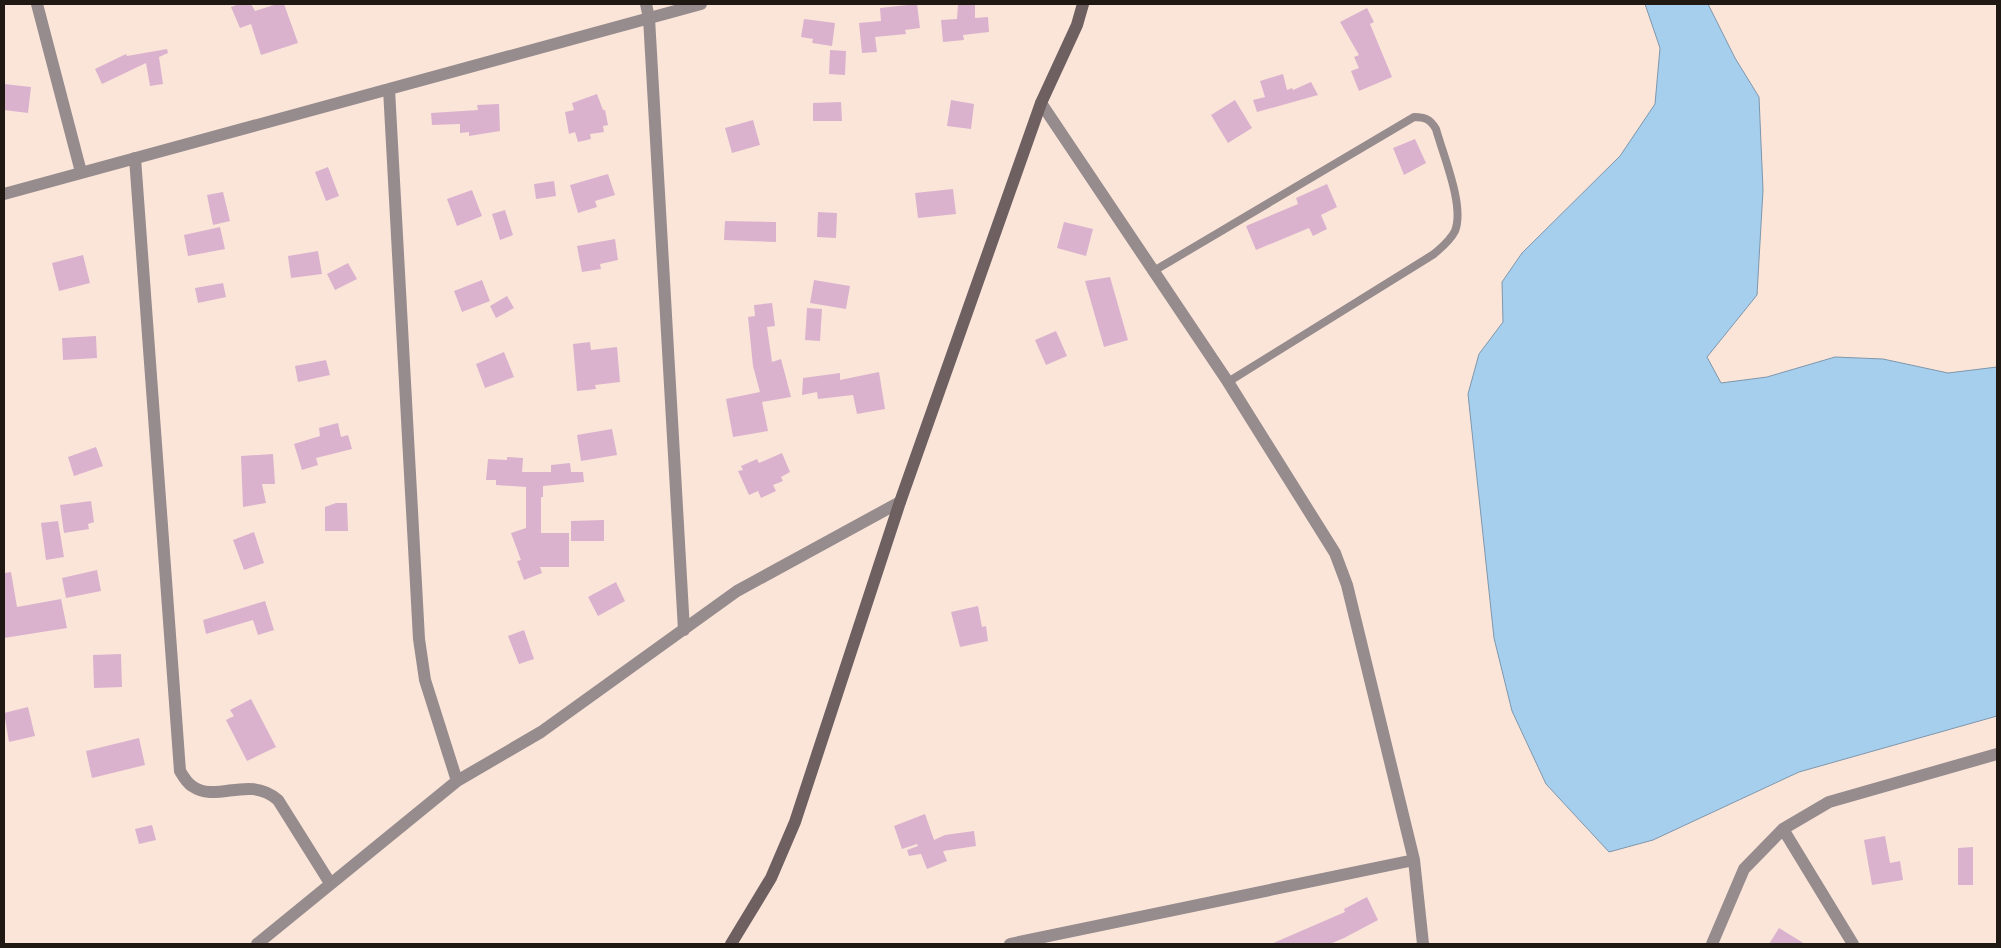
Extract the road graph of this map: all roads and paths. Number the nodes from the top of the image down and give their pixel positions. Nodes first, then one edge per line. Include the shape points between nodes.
1 (36, 4) edge
2 (646, 4) edge
3 (702, 4) edge
4 (1083, 4) edge
5 (648, 18) junction
6 (389, 89) junction
7 (1041, 103) junction
8 (135, 158) junction
9 (82, 172) junction
10 (4, 194) edge
11 (1152, 272) junction
12 (1228, 382) junction
13 (900, 502) junction
14 (684, 630) junction
15 (1997, 754) edge
16 (456, 780) junction
17 (1783, 829) junction
18 (1414, 860) junction
19 (330, 883) junction
20 (1037, 942) edge
21 (257, 944) edge
22 (731, 944) edge
23 (1010, 944) edge
24 (1423, 944) edge
25 (1712, 944) edge
26 (1853, 944) edge

1 - 9 street
2 - 5 street
3 - 5 street
4 - 7 street via 1077,25
5 - 6 street
5 - 14 street
6 - 8 street
6 - 16 street via 420,638 425,680
7 - 11 street
7 - 13 street
8 - 9 street
8 - 19 street via 180,771 190,785 201,792 256,788 268,792 278,800
9 - 10 street
11 - 12 street
11 - 12 lane via 1414,117 1425,117 1431,121 1459,210 1455,230 1448,242 1434,254
12 - 18 street via 1341,567
13 - 14 street via 737,591
13 - 22 street via 795,822 771,878
14 - 16 street via 541,732
15 - 17 street via 1829,802
16 - 19 street
17 - 25 street via 1744,869
17 - 26 street
18 - 20 street
18 - 24 street
19 - 21 street
20 - 23 street

